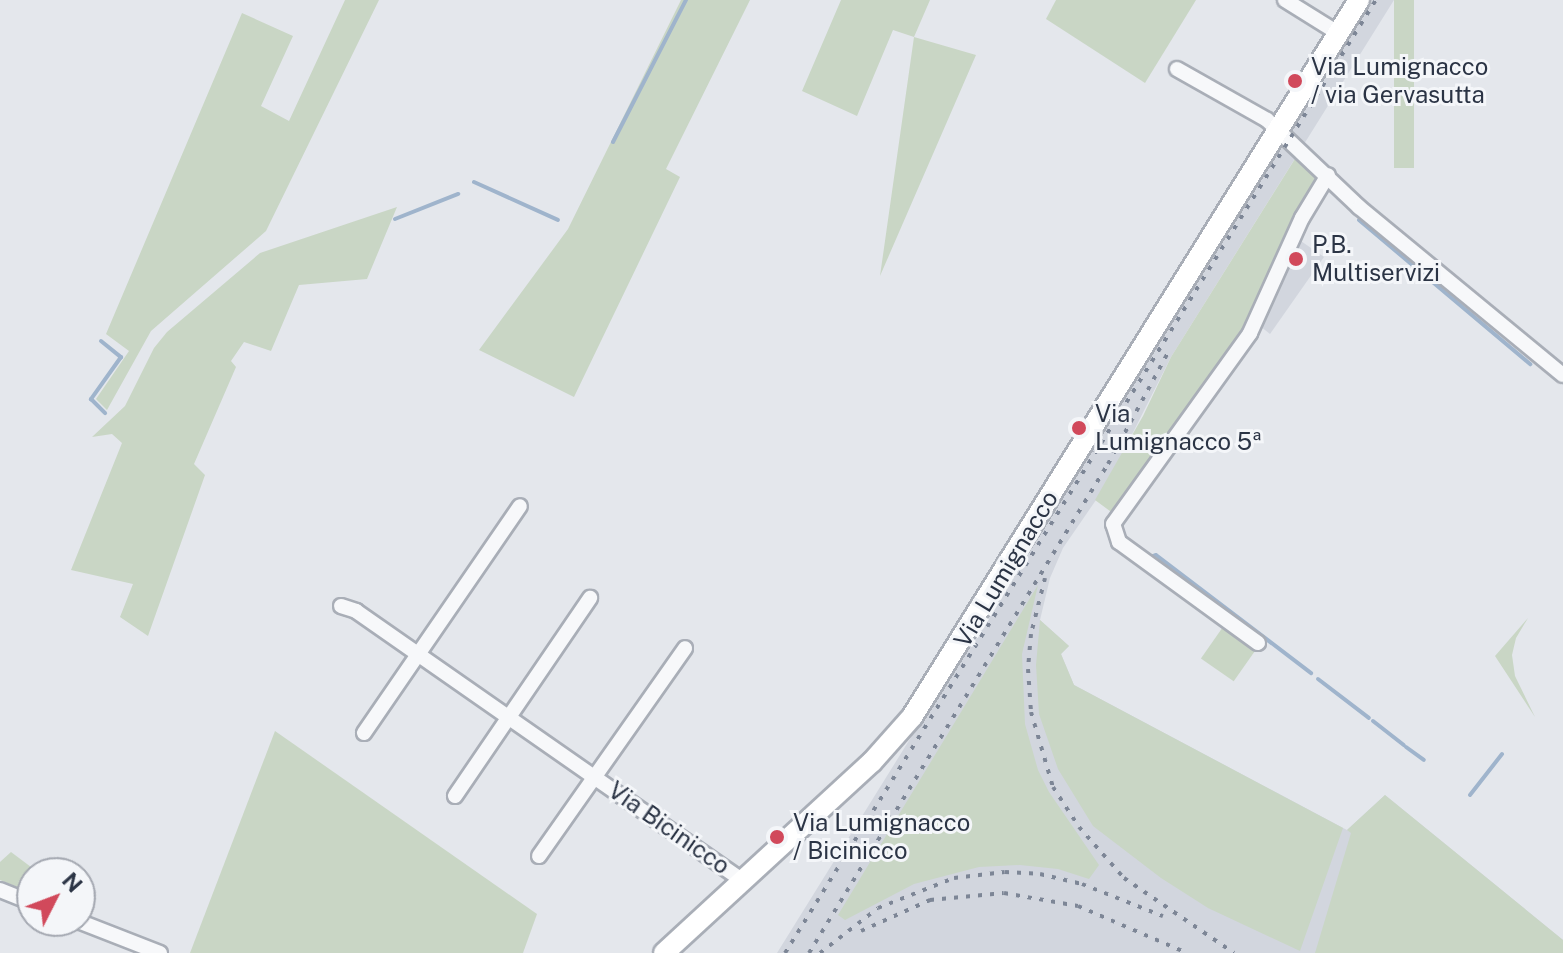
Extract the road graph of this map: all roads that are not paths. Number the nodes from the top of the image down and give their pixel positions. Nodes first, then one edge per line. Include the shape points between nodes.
1 (1285, 0) edge
2 (1359, 0) edge
3 (1338, 33) junction
4 (1177, 69) dead end
5 (1278, 130) junction
6 (1328, 175) junction
7 (1563, 375) edge
8 (520, 506) dead end
9 (590, 598) dead end
10 (341, 606) dead end
11 (1258, 643) dead end
12 (685, 648) dead end
13 (418, 655) junction
14 (508, 717) junction
15 (364, 733) dead end
16 (595, 775) junction
17 (455, 796) dead end
18 (539, 856) dead end
19 (743, 881) junction
20 (96, 928) edge
21 (160, 953) edge
22 (664, 953) edge

1 - 3 street
2 - 3 main road, Via Lumignacco
3 - 5 main road, Via Lumignacco
4 - 5 street
5 - 6 street
5 - 19 main road, Via Lumignacco via 912,717 872,762
6 - 7 street via 1359,207
6 - 11 street via 1302,218 1250,333 1113,524 1119,542
8 - 13 street
9 - 14 street
10 - 13 street, Via Bicinicco
12 - 16 street, Via Bicinicco
13 - 14 street, Via Bicinicco
13 - 15 street
14 - 16 street, Via Bicinicco
14 - 17 street
16 - 18 street, Via Bicinicco
16 - 19 street, Via Bicinicco
19 - 22 main road, Via Lumignacco
20 - 21 street

